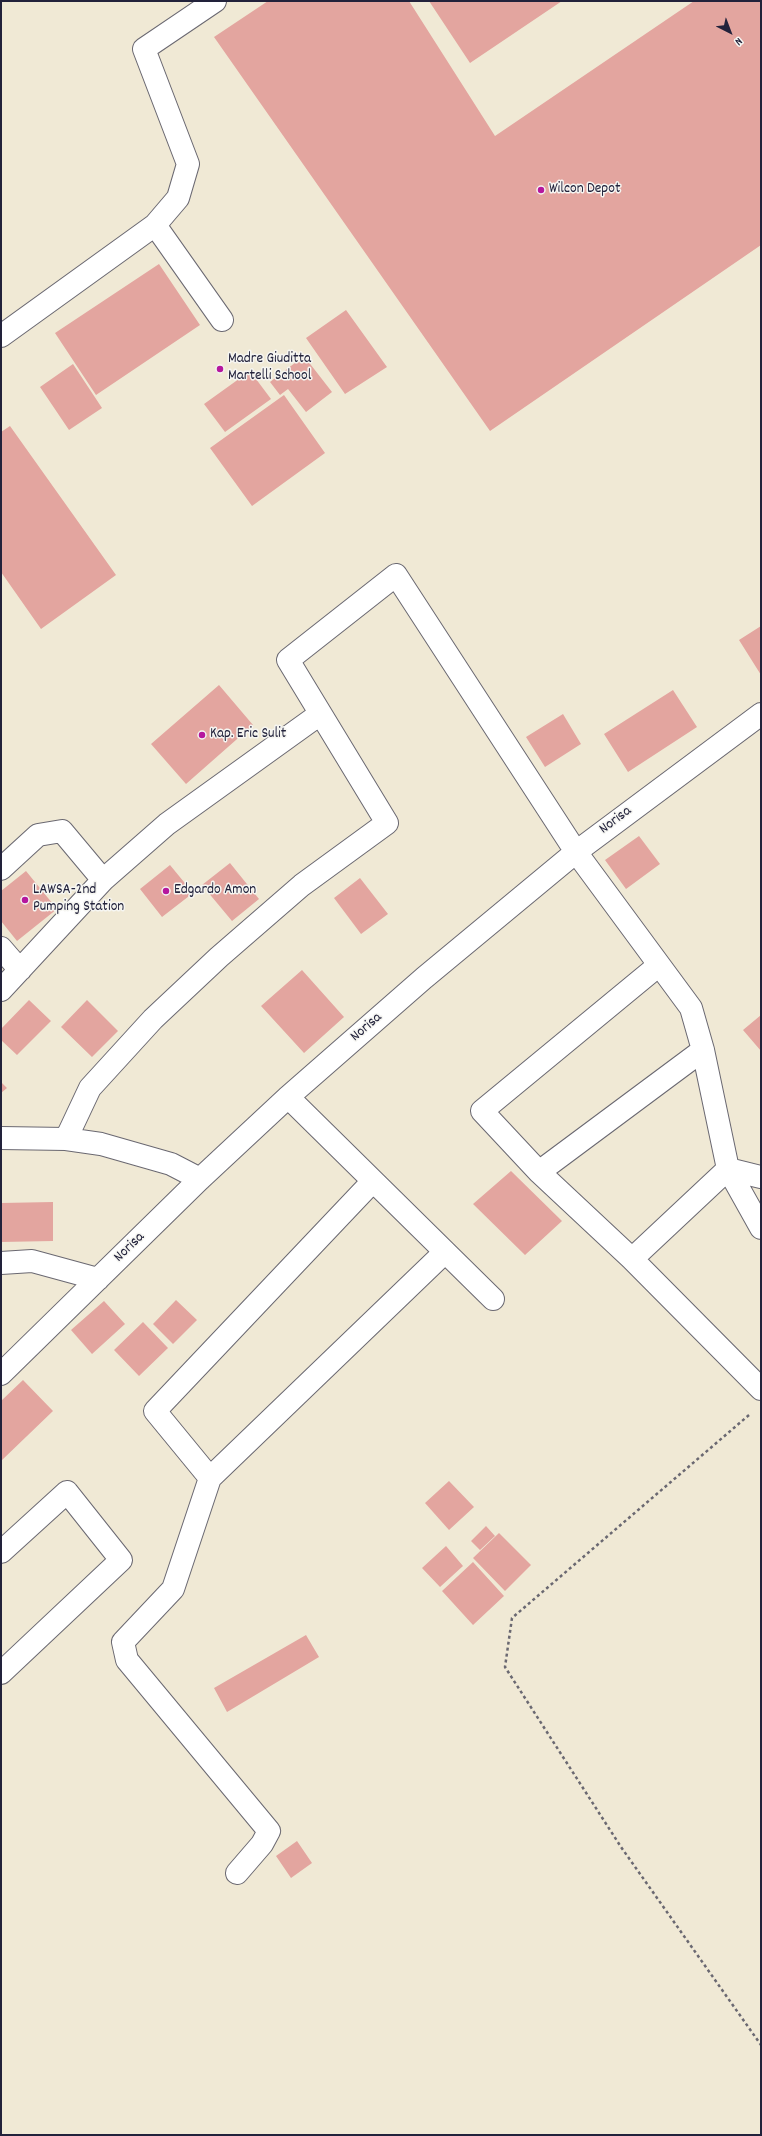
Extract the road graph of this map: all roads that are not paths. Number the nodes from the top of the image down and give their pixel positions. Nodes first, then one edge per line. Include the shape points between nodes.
1 (215, 1) edge
2 (155, 225) junction
3 (222, 320) dead end
4 (1, 336) edge
5 (320, 714) junction
6 (761, 714) edge
7 (576, 852) junction
8 (1, 869) edge
9 (103, 880) junction
10 (1, 948) edge
11 (659, 965) junction
12 (20, 970) junction
13 (1, 990) edge
14 (703, 1050) junction
15 (288, 1097) junction
16 (1, 1138) edge
17 (66, 1139) junction
18 (728, 1170) junction
19 (539, 1172) junction
20 (761, 1177) edge
21 (200, 1180) junction
22 (373, 1181) junction
23 (761, 1228) edge
24 (445, 1252) junction
25 (632, 1259) junction
26 (1, 1263) edge
27 (98, 1279) junction
28 (493, 1299) dead end
29 (1, 1374) edge
30 (761, 1389) edge
31 (210, 1478) junction
32 (1, 1552) edge
33 (1, 1673) edge
34 (237, 1873) dead end

1 - 2 street via 144,49 188,164 178,198
2 - 3 street
2 - 4 street
5 - 7 street via 288,660 396,575
5 - 9 street via 167,824
5 - 17 street via 387,823 302,885 153,1019 90,1088
6 - 7 street, Norisa
7 - 11 street
7 - 15 street, Norisa via 424,978
8 - 9 street via 38,835 62,831
9 - 12 street
10 - 12 street
11 - 14 street via 691,1008
11 - 19 street via 482,1111
12 - 13 street
14 - 18 street
14 - 19 street
15 - 21 street, Norisa
15 - 22 street
16 - 17 street
17 - 21 street via 100,1144 171,1164
18 - 20 street
18 - 23 street
18 - 25 street
19 - 25 street
21 - 27 street, Norisa
22 - 24 street
22 - 31 street via 155,1411
24 - 28 street
24 - 31 street
25 - 30 street
26 - 27 street via 32,1261
27 - 29 street, Norisa
31 - 34 street via 173,1589 123,1642 127,1660 269,1831 262,1844
32 - 33 street via 67,1492 121,1560

